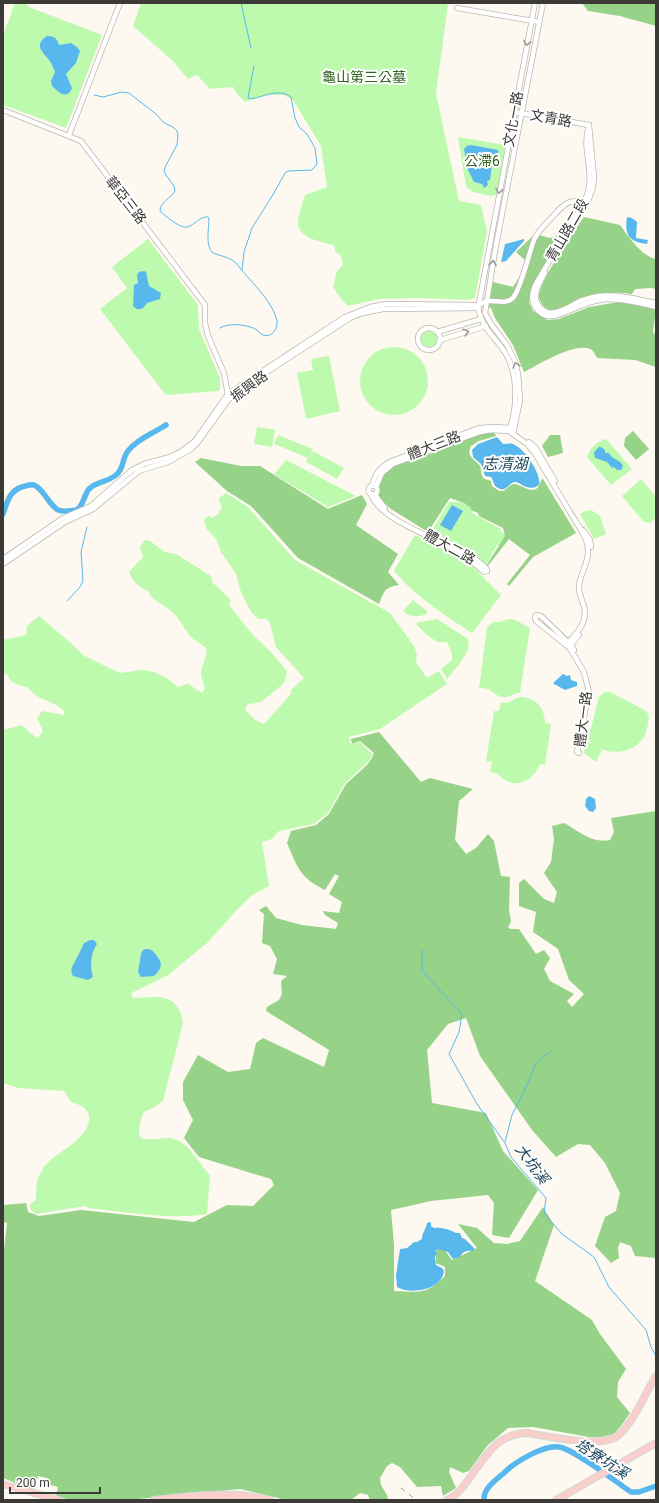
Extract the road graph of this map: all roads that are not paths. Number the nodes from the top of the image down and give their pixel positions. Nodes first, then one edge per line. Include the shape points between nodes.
1 (120, 3) edge
2 (535, 3) edge
3 (543, 3) edge
4 (457, 8) dead end
5 (531, 21) junction
6 (539, 22) junction
7 (3, 110) edge
8 (514, 112) junction
9 (522, 113) junction
10 (589, 125) joint
11 (69, 135) junction
12 (583, 206) junction
13 (486, 302) junction
14 (656, 303) edge
15 (478, 307) junction
16 (656, 307) edge
17 (481, 319) junction
18 (490, 324) junction
19 (485, 326) junction
20 (437, 332) junction
21 (440, 340) junction
22 (229, 397) junction
23 (511, 431) junction
24 (193, 445) junction
25 (374, 486) junction
26 (373, 494) junction
27 (3, 559) edge
28 (3, 564) edge
29 (568, 645) junction
30 (656, 1376) edge
31 (656, 1382) edge
32 (656, 1443) edge
33 (656, 1447) edge
34 (595, 1480) junction
35 (3, 1485) edge
36 (45, 1500) edge
37 (59, 1500) edge
38 (154, 1500) edge
39 (199, 1500) edge
40 (254, 1500) edge
41 (270, 1500) edge
42 (447, 1500) edge
43 (454, 1500) edge
44 (556, 1500) edge
45 (562, 1500) edge

1 - 11 street
2 - 5 street, 文化一路
3 - 6 street, 文化一路
4 - 5 street
5 - 6 street
5 -> 8 street, 文化一路
6 - 9 street, 文化一路
7 - 11 street, 華亞三路
8 - 9 street, 文青路
8 -> 15 street, 文化一路
9 - 10 street, 文青路
13 -> 9 street, 文化一路
10 - 12 street, 青山路二段 via 594,182 590,197
11 - 22 street, 華亞三路 via 81,141 205,304 206,329 224,373
12 - 13 street via 576,201 566,203 538,234 513,297 508,301
12 - 14 street, 青山路二段 via 537,289 536,298 540,308 556,313 582,300 609,295
12 - 16 street, 青山路二段 via 533,289 532,299 537,310 546,316 556,316 594,301 607,299
13 - 15 street
13 - 18 street via 485,313
15 - 17 street
15 - 22 street, 振興路 via 383,309 363,313 337,326
17 - 19 street
17 - 20 street
18 - 19 street
23 -> 18 street via 520,400 518,374 507,345
21 -> 19 street
19 - 23 street via 503,349 513,375 516,392
20 - 21 street
20 - 21 street via 428,328 422,330 418,336 418,343 423,349 430,350 437,347
22 - 24 street, 振興路
23 - 25 street, 體大三路 via 494,427 479,428 392,461 378,470
23 - 29 street via 534,447 590,540 590,561 581,587 588,613 587,620 584,629
24 - 27 street, 振興路 via 170,457 132,470 90,506 63,518
24 - 28 street, 振興路 via 177,458 139,471 93,509 65,522
25 - 26 street via 377,492
25 - 26 street via 368,489
26 - 26 street, 體大二路 via 378,505 401,522 459,551 484,572 487,571 463,550 411,525 389,511
29 - 29 street via 541,616 536,615 536,621
29 - 29 street, 體大一路 via 584,672 589,692 577,752 579,753 592,693 586,672
30 - 42 main road via 628,1424 615,1438 592,1442 526,1433 510,1435 489,1450 476,1472
31 - 43 main road via 629,1428 616,1441 593,1446 523,1435 510,1439 492,1453 463,1493
32 - 34 main road
33 - 34 main road
34 - 44 main road
34 - 45 main road
35 - 36 main road
35 - 37 main road
38 - 41 main road via 238,1494
39 - 40 main road

